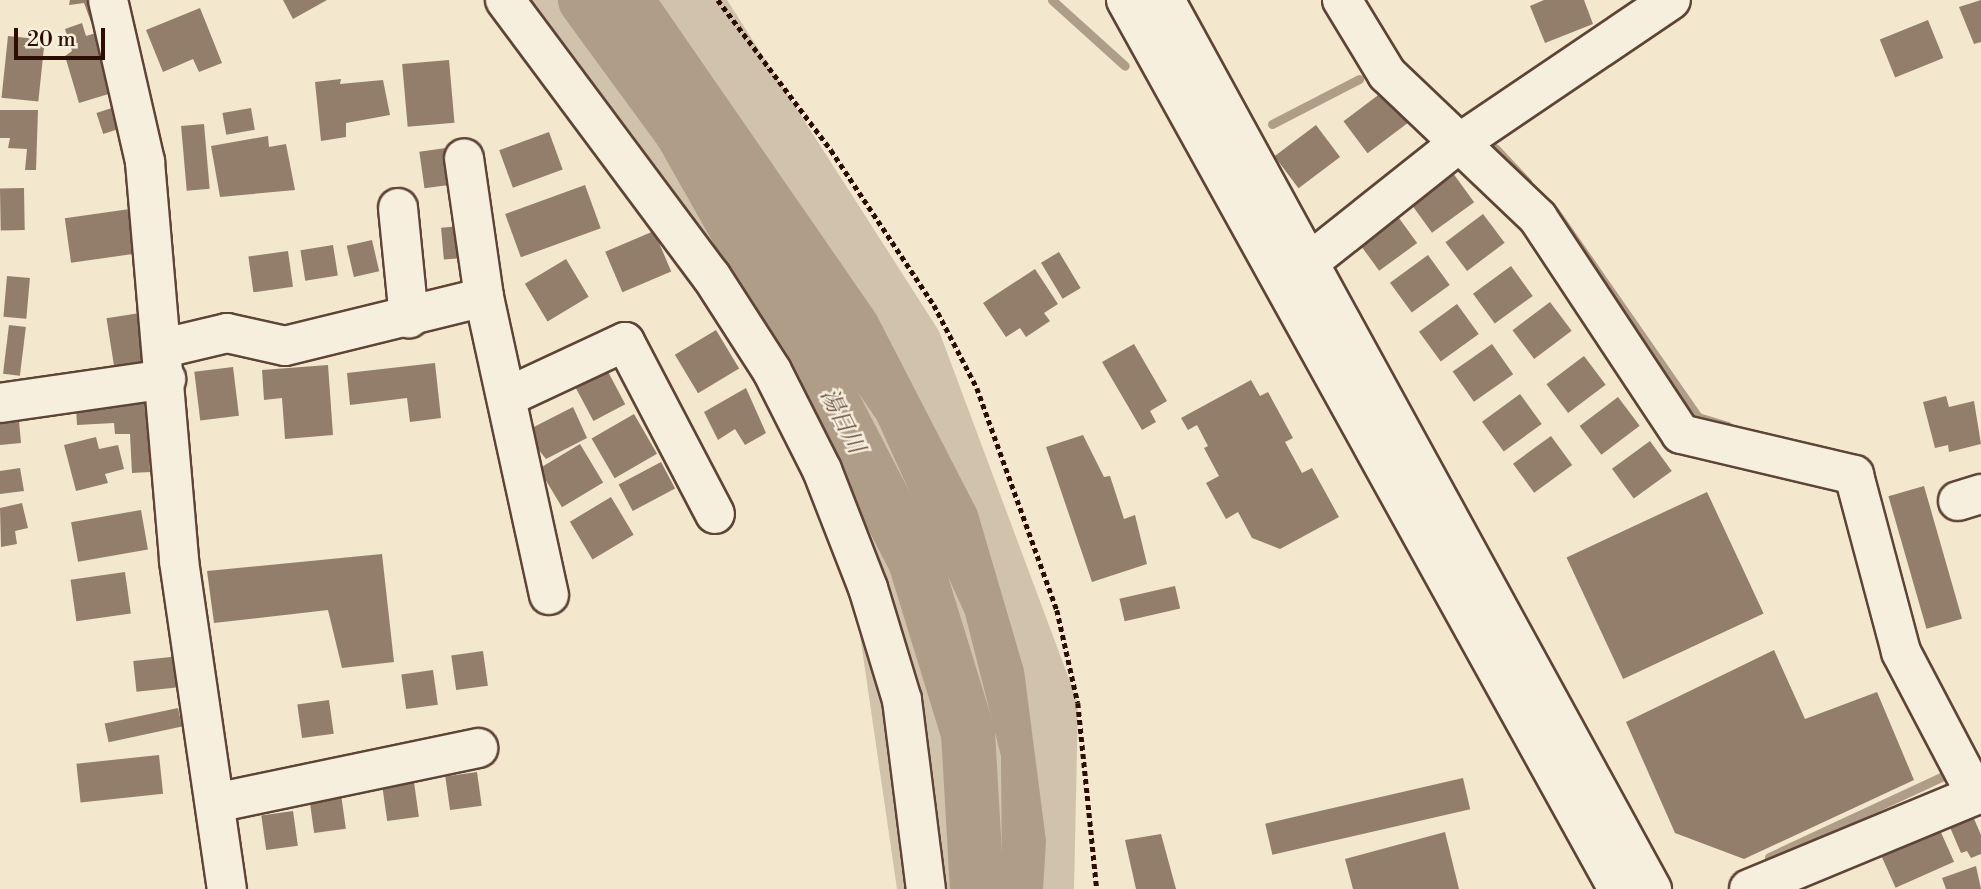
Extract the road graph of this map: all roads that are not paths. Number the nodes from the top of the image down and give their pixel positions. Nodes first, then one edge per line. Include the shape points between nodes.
1 (108, 0) edge
2 (505, 0) edge
3 (1126, 0) edge
4 (1165, 0) edge
5 (1342, 0) edge
6 (1671, 0) edge
7 (1458, 144) junction
8 (464, 158) dead end
9 (398, 208) dead end
10 (1307, 264) junction
11 (484, 297) junction
12 (409, 318) junction
13 (165, 364) junction
14 (509, 396) junction
15 (0, 403) edge
16 (716, 514) dead end
17 (549, 595) dead end
18 (478, 748) dead end
19 (1978, 794) edge
20 (215, 803) junction
21 (227, 889) edge
22 (926, 889) edge
23 (1618, 889) edge
24 (1652, 889) edge
25 (1749, 889) edge

1 - 13 street via 145,162
2 - 22 street via 711,276 772,371 822,470 868,588 902,700
3 - 23 street
4 - 10 street
5 - 7 street via 1387,74
6 - 7 street
7 - 10 street
7 - 19 street via 1538,218 1681,433 1836,470 1901,652
8 - 11 street
9 - 12 street
10 - 24 street
11 - 12 street
11 - 14 street
12 - 13 street via 285,346 227,333
13 - 15 street
13 - 20 street via 179,561
14 - 16 street via 625,342
14 - 17 street
18 - 20 street
19 - 25 street
20 - 21 street

